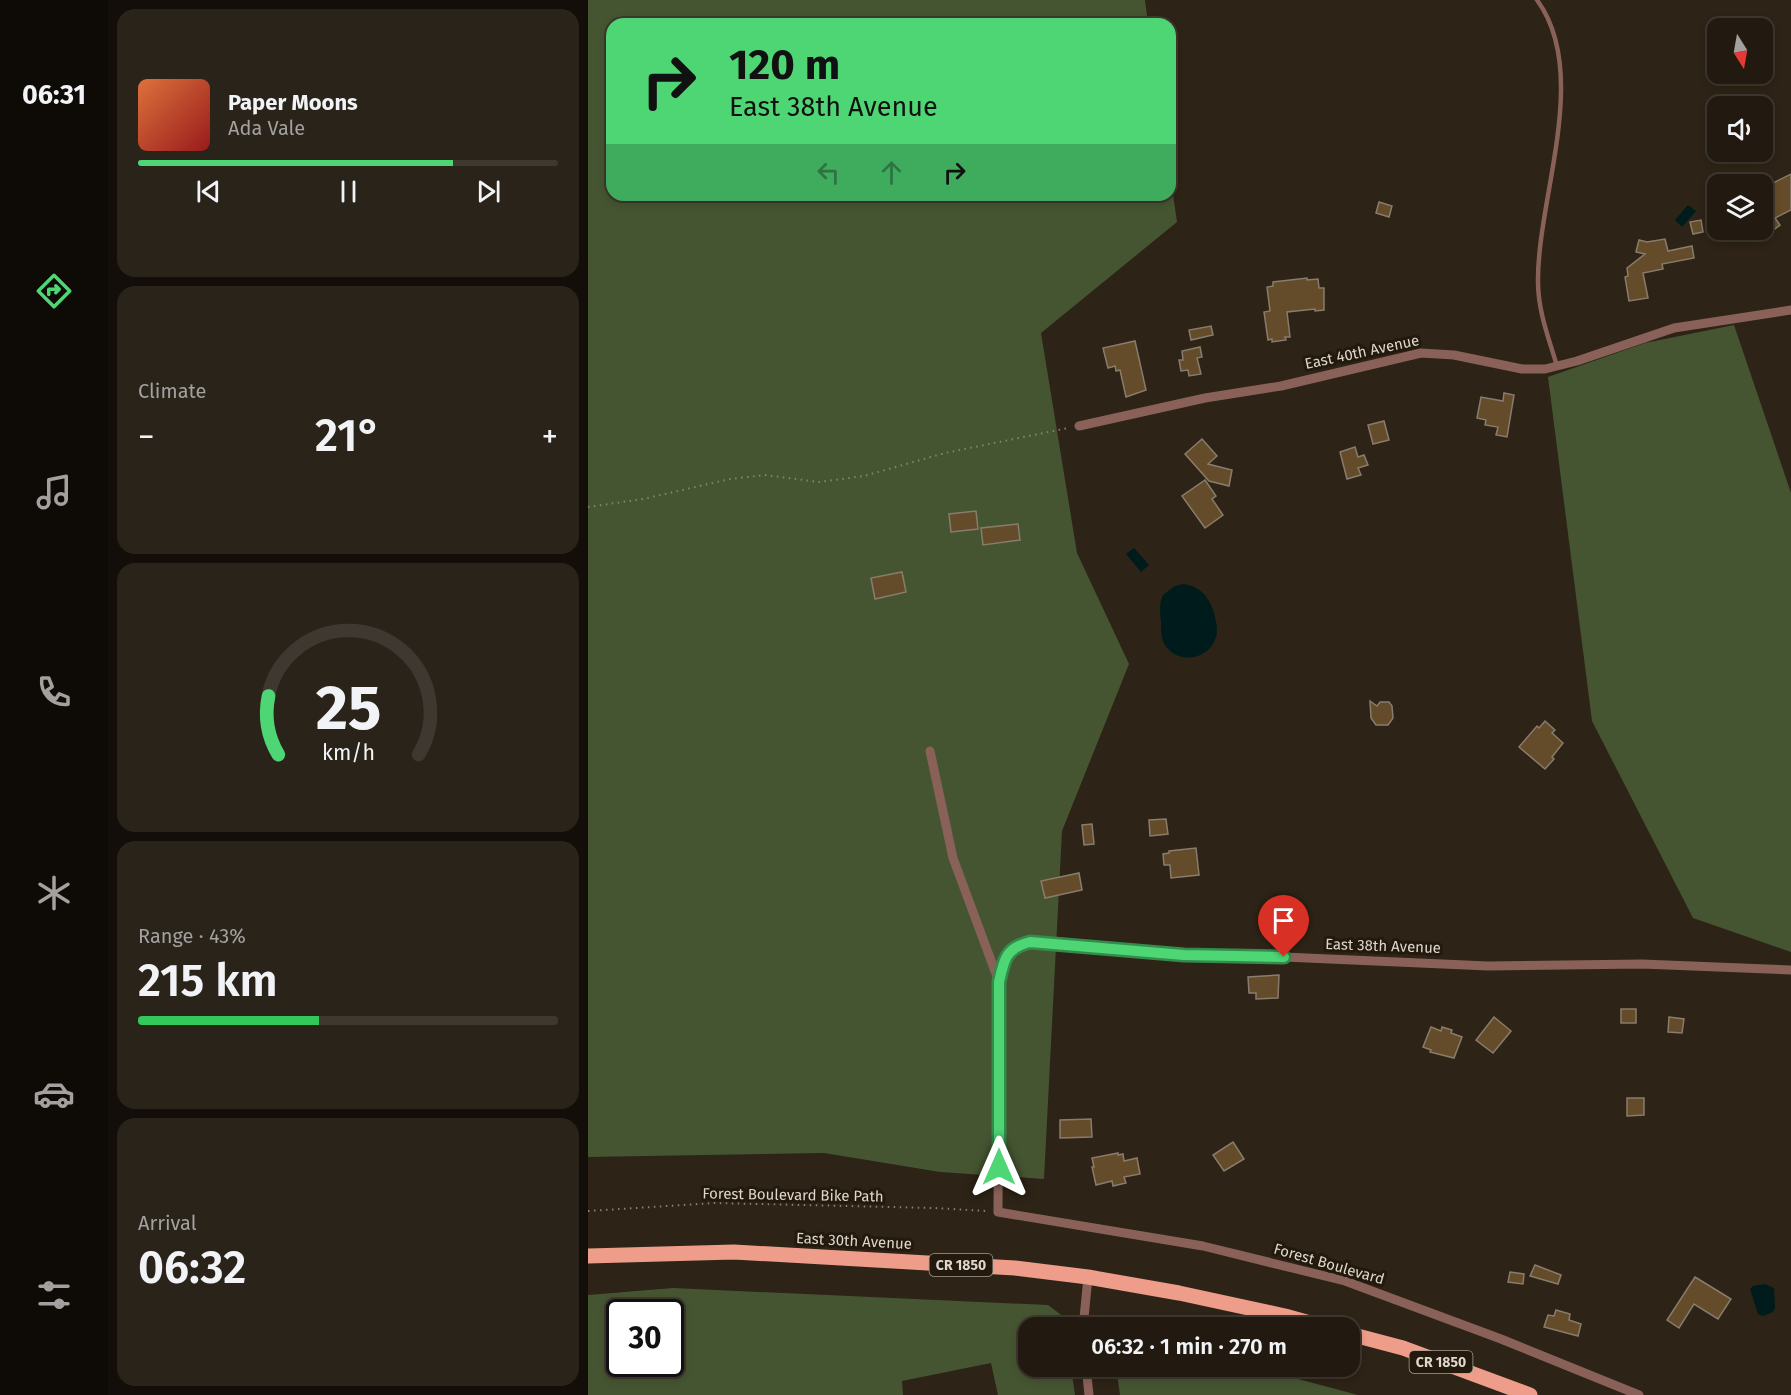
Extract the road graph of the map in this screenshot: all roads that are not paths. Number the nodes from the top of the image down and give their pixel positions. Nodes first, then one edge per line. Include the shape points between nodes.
1 (1537, 0) edge
2 (1791, 310) edge
3 (1557, 366) junction
4 (1079, 426) road end
5 (930, 751) dead end
6 (1791, 970) edge
7 (999, 982) junction
8 (998, 1212) joint
9 (588, 1256) edge
10 (1088, 1277) junction
11 (1084, 1317) edge
12 (1289, 1317) edge
13 (1360, 1337) edge
14 (1087, 1377) edge
15 (1089, 1395) edge
16 (1530, 1395) edge
17 (1639, 1395) edge

1 - 3 lane via 1551,23 1560,66 1560,115 1538,283 1542,315
2 - 3 street, East 40th Avenue via 1674,328
3 - 4 street, East 40th Avenue via 1522,369 1454,355 1421,353 1281,386
5 - 7 street, East 38th Avenue via 953,858
6 - 7 street, East 38th Avenue via 1644,964 1488,966 1184,955 1030,942 1006,957
7 - 8 street, East 38th Avenue
8 - 17 street, Forest Boulevard via 1203,1245 1345,1281
9 - 10 main road, East 30th Avenue / CR 1850 via 734,1252 1015,1268
10 - 11 street
10 - 12 main road, East 30th Avenue / CR 1850
13 - 16 main road, CR 1850 via 1403,1348
14 - 15 street

